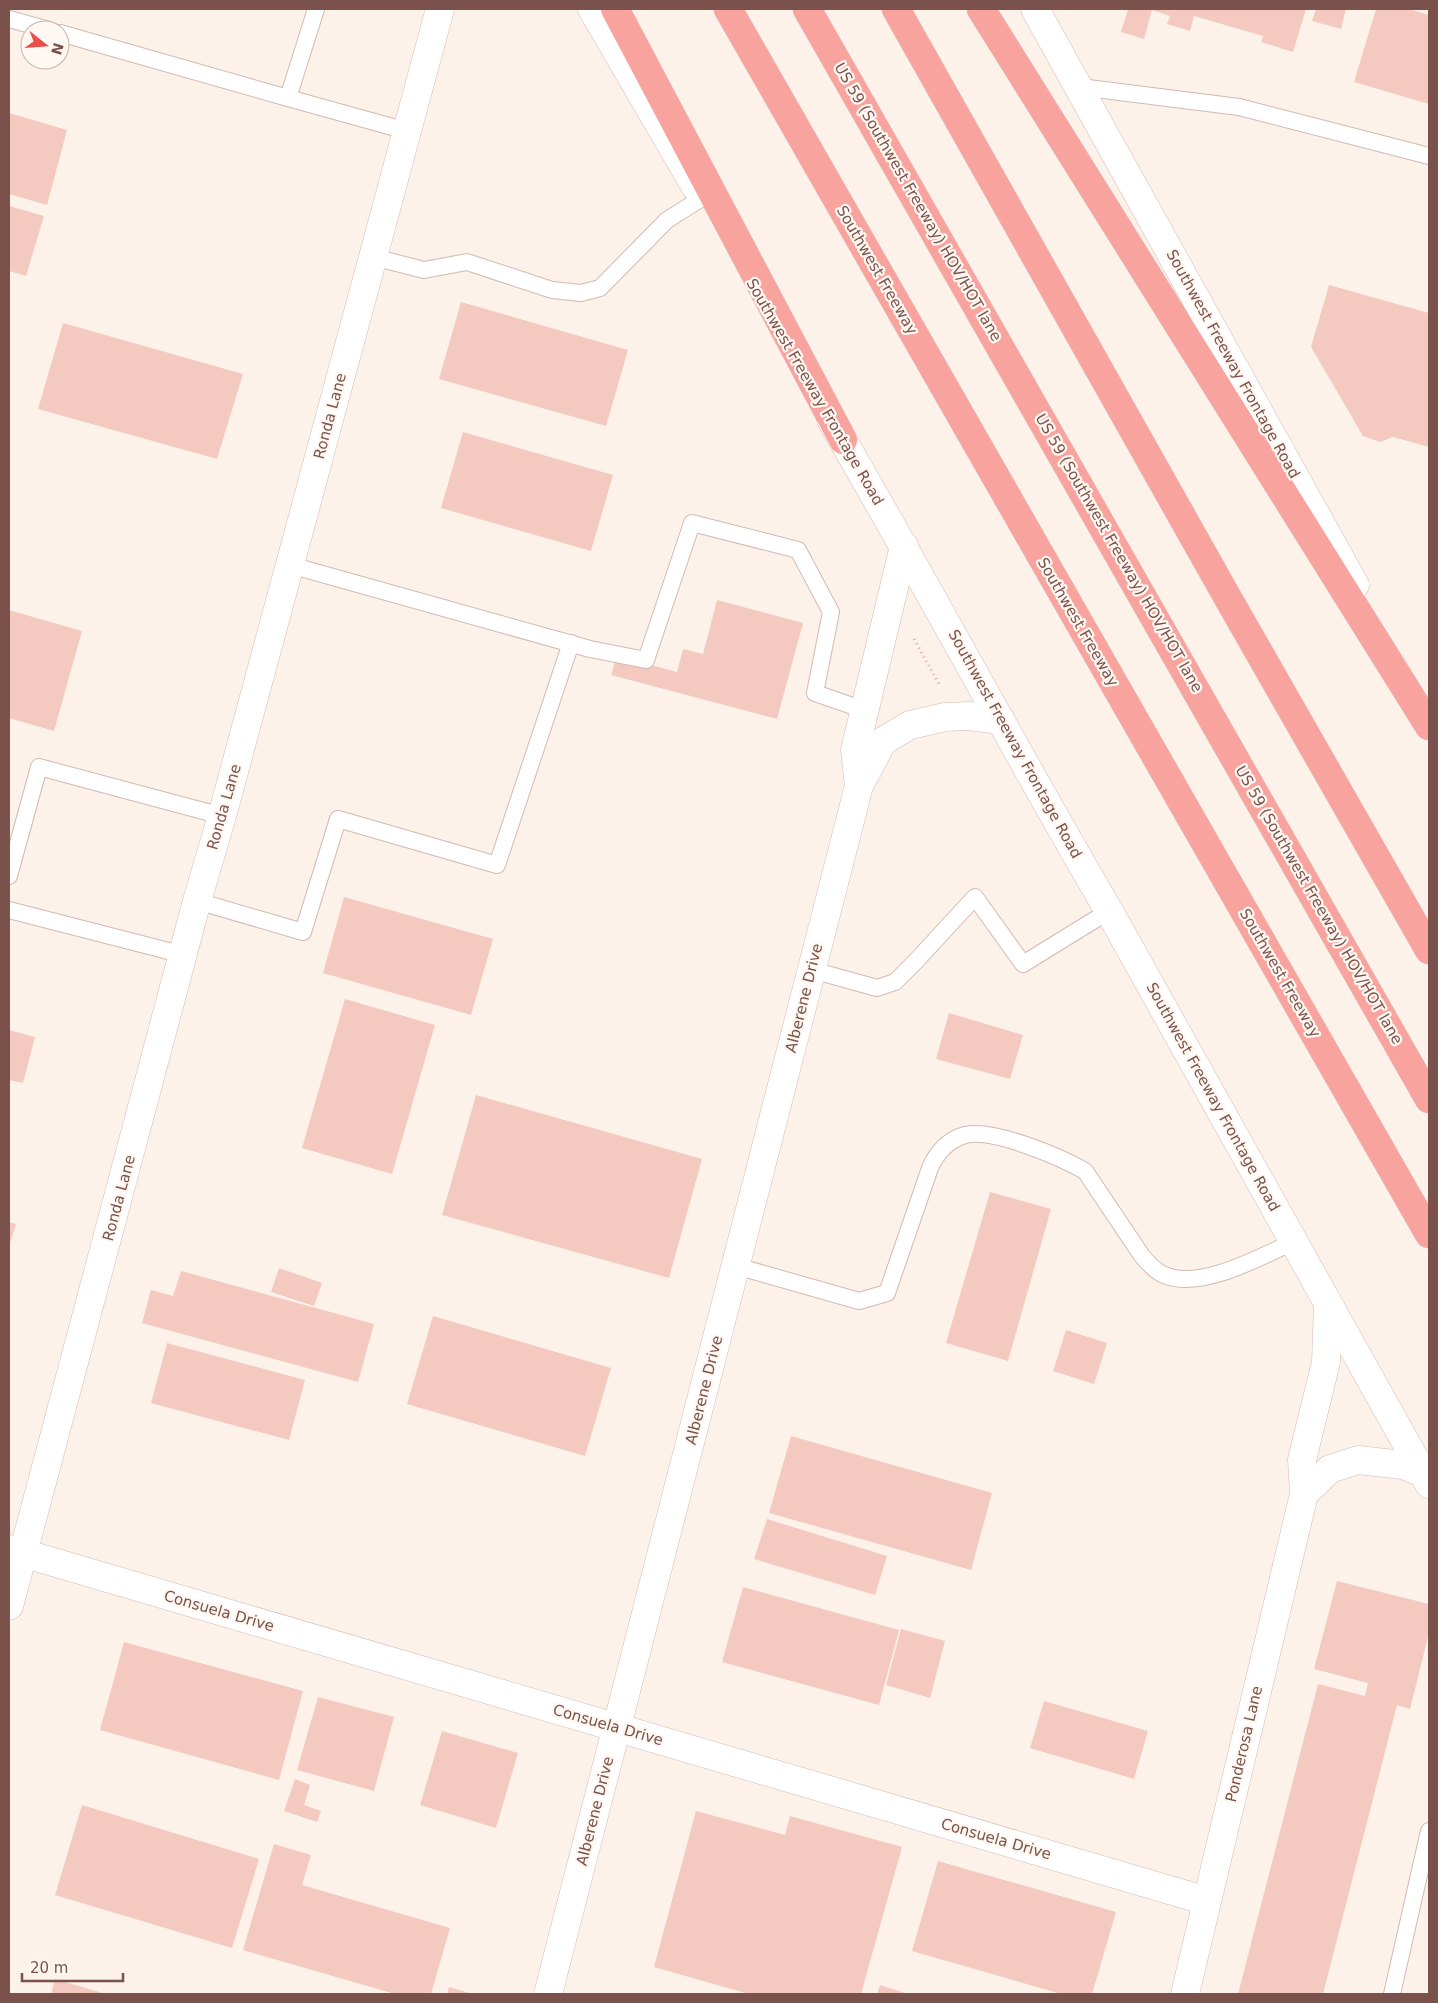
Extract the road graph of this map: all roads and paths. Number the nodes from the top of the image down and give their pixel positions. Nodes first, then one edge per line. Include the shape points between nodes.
1 (316, 9) edge
2 (440, 9) edge
3 (592, 9) edge
4 (615, 9) edge
5 (728, 9) edge
6 (807, 9) edge
7 (896, 9) edge
8 (981, 9) edge
9 (1042, 13) edge
10 (70, 36) edge
11 (1080, 87) junction
12 (288, 98) junction
13 (407, 131) junction
14 (1429, 156) edge
15 (702, 198) junction
16 (373, 257) junction
17 (843, 440) junction
18 (904, 546) junction
19 (290, 565) junction
20 (911, 634) dead end
21 (571, 643) junction
22 (940, 686) dead end
23 (864, 710) junction
24 (1001, 720) junction
25 (1429, 720) edge
26 (1429, 726) edge
27 (859, 786) junction
28 (222, 816) junction
29 (9, 876) edge
30 (198, 901) junction
31 (9, 910) edge
32 (1109, 911) junction
33 (1429, 950) edge
34 (184, 955) junction
35 (812, 970) junction
36 (1429, 1099) edge
37 (1429, 1234) edge
38 (1293, 1242) junction
39 (736, 1266) junction
40 (1328, 1305) junction
41 (1426, 1479) edge
42 (1304, 1494) junction
43 (16, 1551) edge
44 (9, 1606) edge
45 (617, 1728) junction
46 (1429, 1831) edge
47 (1207, 1901) junction
48 (548, 1994) edge
49 (1185, 1994) edge
50 (1392, 1994) edge

1 - 12 lane
2 - 13 street, Ronda Lane
3 - 15 street, Southwest Freeway Frontage Road
4 - 17 highway
5 - 37 highway, Southwest Freeway
6 - 36 highway, US 59 (Southwest Freeway) HOV/HOT lane
7 - 33 highway
8 - 26 highway
9 - 11 street, Southwest Freeway Frontage Road
10 - 12 lane
11 - 14 lane via 1239,106
11 - 25 street, Southwest Freeway Frontage Road
12 - 13 lane
13 - 16 street, Ronda Lane
15 - 16 lane via 667,220 600,288 581,293 552,290 467,262 424,270
15 - 17 street, Southwest Freeway Frontage Road
16 - 19 street, Ronda Lane
17 - 18 street, Southwest Freeway Frontage Road
18 - 23 street, Alberene Drive
18 - 24 street, Southwest Freeway Frontage Road
19 - 21 lane
19 - 28 street, Ronda Lane
20 - 22 path
21 - 23 lane via 646,660 692,523 798,550 831,612 815,693
21 - 30 lane via 497,865 338,819 303,932
23 - 27 street, Alberene Drive via 855,750
24 - 27 street, Alberene Drive via 945,717 910,724 883,741
24 - 32 street, Southwest Freeway Frontage Road
27 - 35 street, Alberene Drive
28 - 29 lane via 39,767
28 - 30 street, Ronda Lane
30 - 34 street, Ronda Lane
31 - 34 lane
32 - 35 lane via 1024,964 974,897 895,982 877,988
32 - 38 street, Southwest Freeway Frontage Road
34 - 43 street, Ronda Lane
35 - 39 street, Alberene Drive
38 - 39 lane via 1228,1272 1194,1278 1163,1275 1142,1256 1085,1171 1029,1146 977,1134 964,1135 947,1144 936,1155 887,1293 859,1301
38 - 40 street, Southwest Freeway Frontage Road
39 - 45 street, Alberene Drive
40 - 41 street, Southwest Freeway Frontage Road
40 - 42 street, Ponderosa Lane via 1326,1362 1302,1460
41 - 42 street via 1402,1466 1358,1460 1330,1469
42 - 47 street, Ponderosa Lane
43 - 44 street, Ronda Lane
43 - 45 street, Consuela Drive
45 - 47 street, Consuela Drive
45 - 48 street, Alberene Drive
46 - 50 lane
47 - 49 street, Ponderosa Lane

